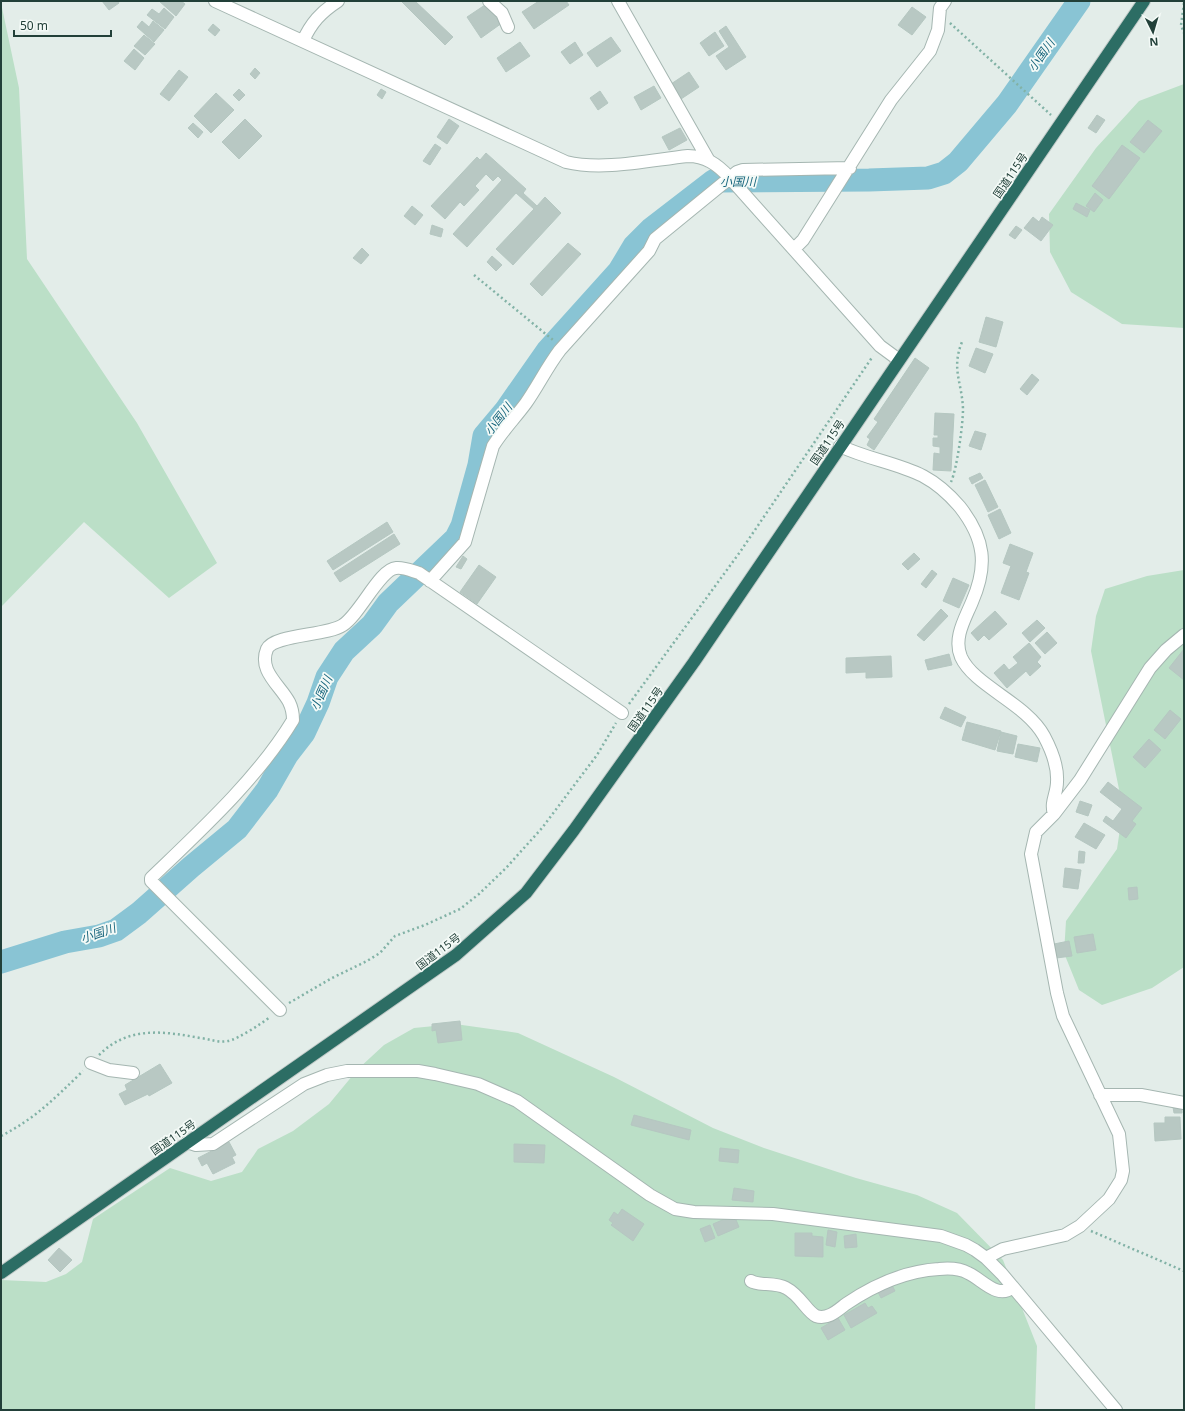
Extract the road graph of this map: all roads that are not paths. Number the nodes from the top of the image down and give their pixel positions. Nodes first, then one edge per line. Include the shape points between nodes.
1 (215, 1) edge
2 (338, 1) edge
3 (489, 1) edge
4 (618, 1) edge
5 (1144, 1) edge
6 (942, 5) edge
7 (508, 27) dead end
8 (303, 41) junction
9 (709, 161) junction
10 (850, 168) junction
11 (729, 177) junction
12 (794, 249) junction
13 (899, 360) junction
14 (840, 446) junction
15 (430, 581) junction
16 (1184, 634) edge
17 (622, 713) road end
18 (1054, 814) junction
19 (280, 1010) road end
20 (91, 1063) road end
21 (133, 1073) dead end
22 (1100, 1094) junction
23 (1184, 1103) edge
24 (187, 1142) junction
25 (986, 1258) junction
26 (1, 1272) edge
27 (751, 1281) dead end
28 (1013, 1287) junction
29 (1116, 1410) edge

1 - 8 street
2 - 8 street via 315,20
3 - 7 street via 502,13
4 - 9 street
5 - 13 highway, 国道115号
6 - 10 street via 938,30 930,51 891,100
8 - 9 street via 566,162 584,166 688,156
9 - 11 street
10 - 11 street via 743,170
10 - 12 street via 803,240
11 - 12 street
11 - 15 street via 655,239 649,251 547,368 526,403 493,446 465,542
12 - 13 street via 880,346
13 - 14 highway, 国道115号
14 - 18 street via 923,476 949,493 972,523 982,551 980,582 960,631 958,642 961,657 971,671 1020,708 1043,735 1054,759 1056,773 1057,782 1052,807
14 - 24 highway, 国道115号 via 690,668 526,893 456,955
15 - 17 street
15 - 19 street via 419,573 408,570 388,570 355,614 343,625 327,632 271,643 267,650 266,672 290,703 293,720 256,770 151,878 152,885
16 - 18 street via 1150,668 1080,780
18 - 22 street via 1036,832 1031,854 1063,1016
20 - 21 street via 109,1070
22 - 23 street via 1141,1095
22 - 25 street via 1119,1134 1123,1171 1110,1199 1083,1224 1065,1236 1003,1248
24 - 25 street via 196,1145 213,1144 304,1084 327,1075 346,1071 418,1071 478,1084 517,1102 650,1195 675,1209 694,1212 773,1214 928,1234 966,1245
24 - 26 highway, 国道115号
25 - 28 street
27 - 28 street via 784,1287 799,1296 815,1316 822,1317 834,1313 881,1284 919,1271 956,1269 975,1276 997,1291 1004,1292
28 - 29 street

